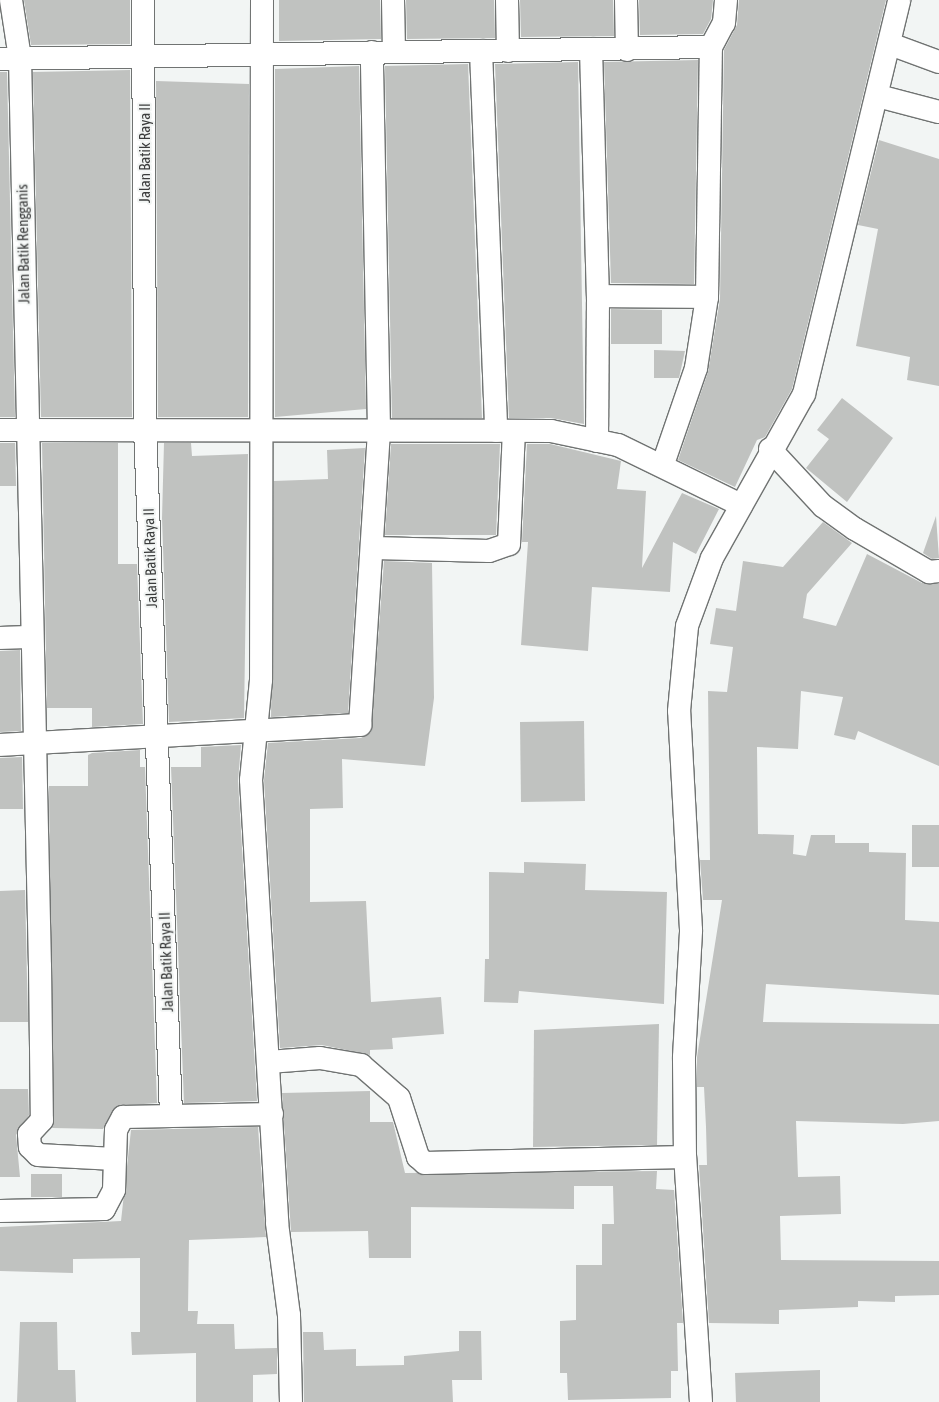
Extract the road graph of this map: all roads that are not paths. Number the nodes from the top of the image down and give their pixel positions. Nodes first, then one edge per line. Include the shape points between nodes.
1 (11, 0) edge
2 (143, 0) edge
3 (262, 0) edge
4 (393, 0) edge
5 (507, 0) edge
6 (626, 0) edge
7 (726, 0) edge
8 (899, 0) edge
9 (890, 44) junction
10 (711, 48) junction
11 (591, 49) junction
12 (394, 50) junction
13 (627, 50) junction
14 (481, 51) junction
15 (508, 51) junction
16 (372, 52) junction
17 (145, 58) junction
18 (261, 58) junction
19 (10, 59) edge
20 (939, 62) edge
21 (878, 96) junction
22 (939, 112) edge
23 (598, 296) junction
24 (707, 297) junction
25 (145, 428) junction
26 (258, 428) junction
27 (26, 429) junction
28 (379, 429) junction
29 (0, 430) edge
30 (505, 431) junction
31 (597, 441) junction
32 (770, 449) junction
33 (663, 464) junction
34 (741, 505) junction
35 (374, 548) junction
36 (939, 571) edge
37 (0, 638) edge
38 (32, 638) junction
39 (257, 734) junction
40 (158, 736) junction
41 (34, 744) junction
42 (0, 745) edge
43 (269, 1062) junction
44 (272, 1114) junction
45 (171, 1115) junction
46 (685, 1157) junction
47 (115, 1159) junction
48 (0, 1211) edge
49 (291, 1402) edge
50 (702, 1402) edge

1 - 19 street, Jalan Batik Rengganis
2 - 17 street, Jalan Batik Raya II
3 - 18 street
4 - 12 street
5 - 15 street
6 - 13 street
7 - 10 street via 724,23
8 - 9 street
9 - 20 street
9 - 21 street
10 - 13 street
10 - 24 street
11 - 13 street
11 - 15 street
11 - 23 street
12 - 14 street
12 - 16 street
14 - 15 street
14 - 30 street
16 - 18 street
16 - 28 street
17 - 18 street
17 - 19 street
17 - 25 street, Jalan Batik Raya II
18 - 26 street via 264,120
19 - 27 street, Jalan Batik Rengganis
21 - 22 street
21 - 32 street via 804,394
23 - 24 street
23 - 31 street
24 - 33 street via 696,368
25 - 26 street
25 - 27 street
25 - 40 street, Jalan Batik Raya II
26 - 28 street
26 - 39 street via 261,680
27 - 29 street
27 - 38 street, Jalan Batik Rengganis
28 - 30 street
28 - 35 street
30 - 31 street via 551,431
30 - 35 street via 509,544 490,551
31 - 33 street
32 - 34 street
32 - 36 street via 823,506 854,529 929,572
33 - 34 street
34 - 46 street via 712,558 687,626 679,711 691,930 684,1057
35 - 39 street via 360,725
37 - 38 street
38 - 41 street, Jalan Batik Rengganis
39 - 40 street
39 - 43 street via 251,780
40 - 41 street
40 - 45 street, Jalan Batik Raya II
41 - 42 street
41 - 47 street, Jalan Batik Rengganis via 42,1120 29,1134 30,1147 38,1155
43 - 44 street
43 - 46 street via 320,1058 361,1065 399,1098 418,1157 425,1163
44 - 45 street
44 - 49 street via 276,1223 289,1316
45 - 47 street via 130,1115 118,1121
46 - 50 street
47 - 48 street via 114,1190 104,1209

